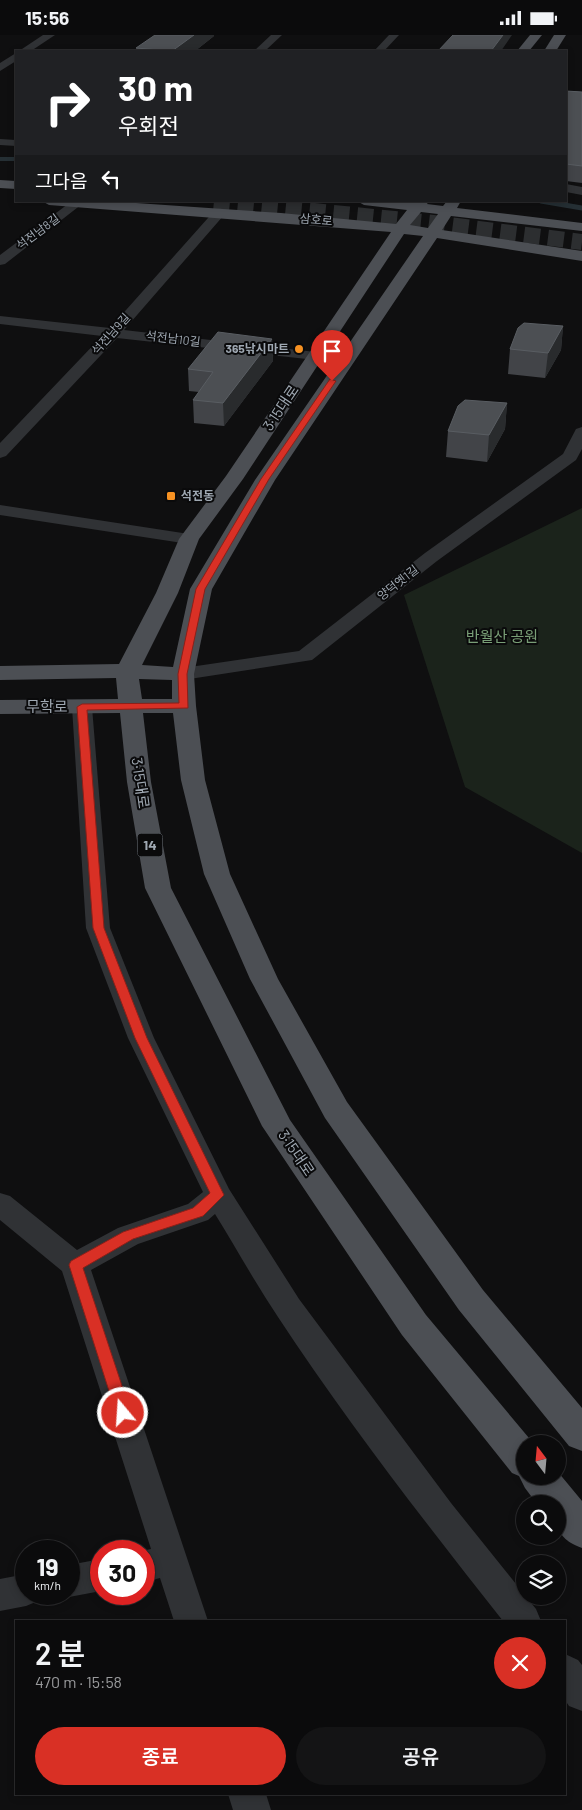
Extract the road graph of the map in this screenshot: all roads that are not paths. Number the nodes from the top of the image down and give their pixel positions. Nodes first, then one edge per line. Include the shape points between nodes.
1 (50, 35) edge
2 (277, 35) edge
3 (394, 35) edge
4 (536, 35) edge
5 (560, 35) edge
6 (26, 50) edge
7 (260, 50) edge
8 (380, 50) edge
9 (524, 50) edge
10 (551, 50) edge
11 (0, 55) edge
12 (15, 56) edge
13 (15, 57) edge
14 (0, 68) edge
15 (0, 142) edge
16 (15, 143) edge
17 (0, 173) edge
18 (15, 175) edge
19 (0, 184) edge
20 (15, 185) edge
21 (567, 188) edge
22 (582, 191) edge
23 (0, 197) edge
24 (15, 199) edge
25 (62, 202) edge
26 (392, 202) edge
27 (76, 203) junction
28 (301, 203) dead end
29 (421, 203) edge
30 (450, 205) edge
31 (220, 212) junction
32 (251, 215) junction
33 (537, 221) junction
34 (582, 227) edge
35 (400, 229) junction
36 (432, 233) junction
37 (515, 245) junction
38 (582, 256) edge
39 (0, 261) edge
40 (0, 320) edge
41 (114, 332) junction
42 (316, 356) junction
43 (582, 432) edge
44 (0, 453) edge
45 (0, 510) edge
46 (189, 539) junction
47 (127, 671) junction
48 (0, 673) edge
49 (183, 674) junction
50 (184, 706) junction
51 (0, 707) edge
52 (82, 707) junction
53 (132, 707) junction
54 (218, 1195) junction
55 (0, 1203) edge
56 (76, 1265) junction
57 (582, 1435) edge
58 (516, 1450) edge
59 (545, 1485) edge
60 (582, 1530) edge
61 (158, 1563) edge
62 (15, 1592) edge
63 (0, 1595) edge
64 (190, 1620) edge
65 (523, 1620) edge
66 (566, 1673) edge
67 (582, 1693) edge
68 (247, 1795) edge
69 (252, 1810) edge

1 - 6 street
2 - 7 street
3 - 8 street
4 - 9 main road
5 - 10 main road
11 - 12 street
13 - 14 street
15 - 16 street
17 - 18 main road
19 - 20 main road
21 - 22 street
23 - 24 main road
25 - 27 main road, 삼호로
26 - 29 main road
27 - 31 main road, 삼호로
27 - 39 street, 석전남8길
28 - 32 main road via 306,208 298,212
29 - 30 main road
29 - 35 main road, 3·15대로
30 - 33 main road
30 - 36 main road, 3·15대로
31 - 32 main road, 삼호로
31 - 41 street, 석전남9길
32 - 35 main road, 삼호로
33 - 34 main road
33 - 37 main road via 499,221 482,224 474,231
35 - 36 main road, 삼호로
35 - 42 main road, 3·15대로
36 - 37 main road, 삼호로
36 - 49 main road, 3·15대로 via 265,479 201,589
37 - 38 main road, 삼호로
40 - 41 street, 석전남10길
41 - 42 street, 석전남10길
41 - 44 street, 석전남9길
42 - 46 main road, 3·15대로
43 - 49 street, 양덕옛1길 via 570,457 431,557 306,656
45 - 46 street
46 - 47 main road, 3·15대로 via 167,593
47 - 48 main road
47 - 49 main road
47 - 53 main road, 3·15대로 / 14
49 - 50 main road, 3·15대로
50 - 53 main road, 무학로
50 - 57 main road, 3·15대로 via 193,780 217,874 283,1014 336,1110 471,1300
51 - 52 main road, 무학로
52 - 53 main road, 무학로
52 - 54 street via 98,928 141,1038
53 - 58 main road, 3·15대로 / 14 via 139,783 158,887 278,1126 414,1325
54 - 56 street via 198,1212 128,1236
54 - 65 street via 288,1308 342,1384 438,1514
55 - 56 street
56 - 61 street
59 - 60 main road
61 - 64 street
62 - 63 street
66 - 67 street
68 - 69 street

